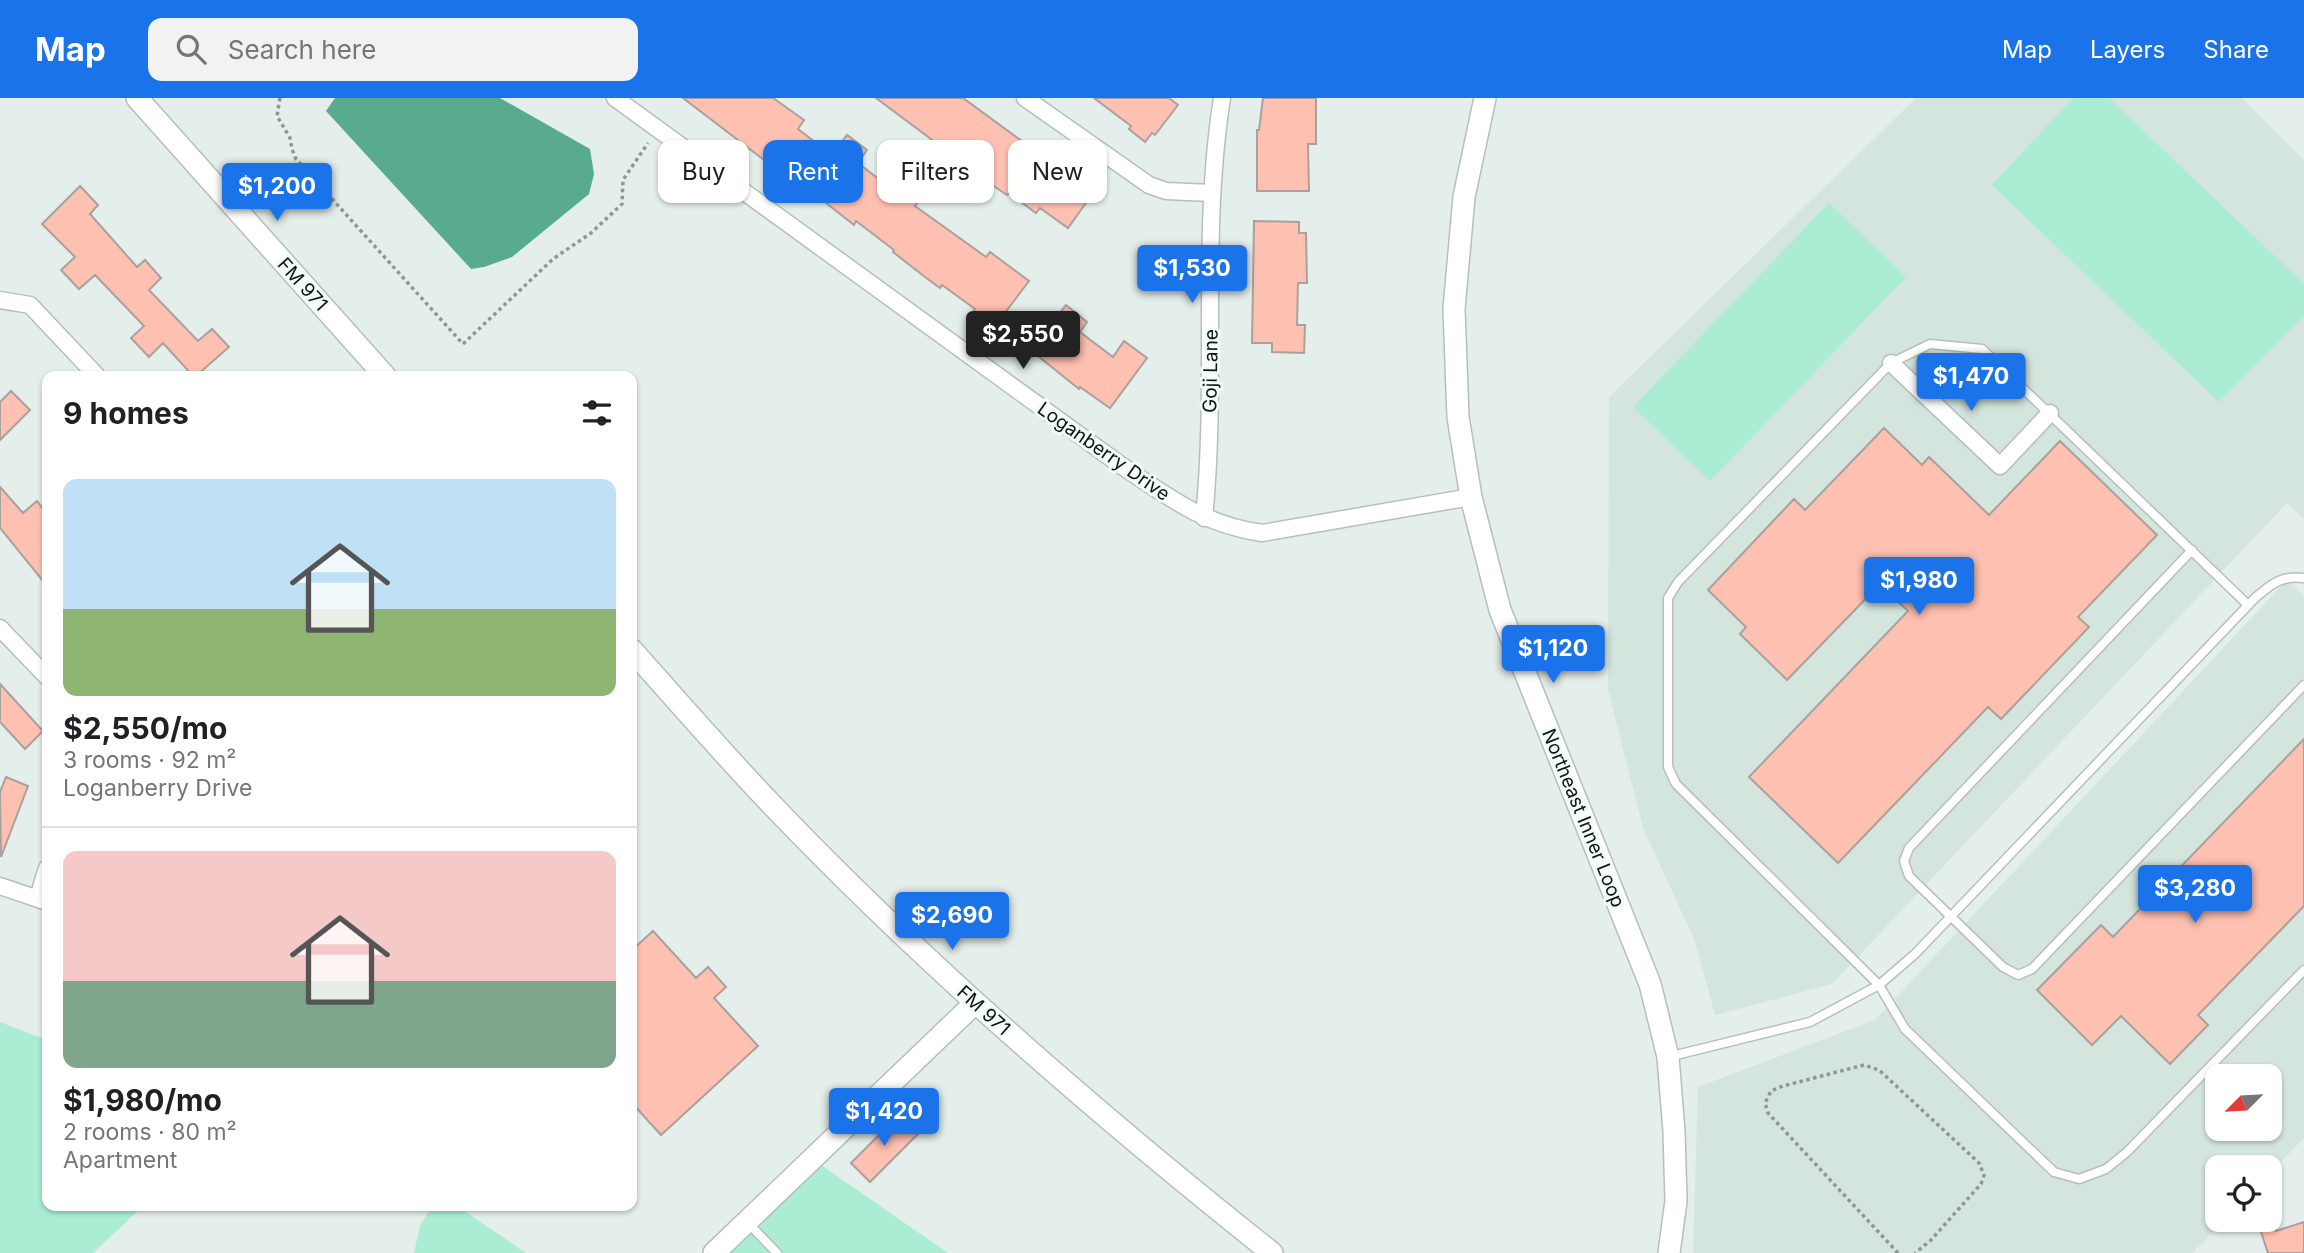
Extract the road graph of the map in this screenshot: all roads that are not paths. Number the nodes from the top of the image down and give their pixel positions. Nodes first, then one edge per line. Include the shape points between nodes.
1 (137, 98) edge
2 (615, 98) edge
3 (1025, 98) edge
4 (1222, 98) edge
5 (1485, 98) edge
6 (1212, 193) junction
7 (0, 300) edge
8 (1891, 363) junction
9 (92, 371) edge
10 (381, 371) edge
11 (2050, 413) junction
12 (1471, 497) junction
13 (1204, 518) junction
14 (2192, 550) junction
15 (2304, 578) edge
16 (2248, 605) junction
17 (0, 628) edge
18 (637, 656) edge
19 (42, 672) edge
20 (2304, 685) edge
21 (0, 886) edge
22 (42, 900) edge
23 (1951, 917) junction
24 (2304, 970) edge
25 (1879, 985) junction
26 (975, 1003) junction
27 (1668, 1057) junction
28 (747, 1222) junction
29 (714, 1253) edge
30 (777, 1253) edge
31 (1272, 1253) edge
32 (1669, 1253) edge

1 - 10 main road, FM 971 / FM 971
2 - 13 street, Loganberry Drive via 1111,458
3 - 6 street via 1149,185 1166,191
4 - 6 street, Goji Lane
5 - 12 main road, Northeast Inner Loop via 1464,197 1454,309 1458,417
6 - 13 street, Goji Lane via 1209,467
7 - 9 street via 30,305
8 - 11 lane via 1930,344 1982,349
8 - 11 street via 2000,466
8 - 25 lane via 1678,582 1668,598 1666,620 1668,767 1676,784
11 - 14 lane
12 - 13 street, Loganberry Drive via 1262,533
12 - 27 main road, Northeast Inner Loop via 1500,610 1650,984
14 - 16 lane
14 - 23 lane via 1909,848 1904,861 1909,876
15 - 16 lane via 2276,580
16 - 23 lane
17 - 19 street
18 - 26 main road, FM 971 / FM 971 via 774,807
20 - 23 lane via 2032,969 2018,975 2003,967
21 - 22 street
23 - 25 lane
24 - 25 lane via 2127,1152 2106,1168 2079,1179 2054,1172 1915,1039
25 - 27 lane via 1810,1023
26 - 28 main road
26 - 31 main road, FM 971 / FM 971
27 - 32 main road, Northeast Inner Loop via 1676,1201
28 - 29 main road
28 - 30 lane

